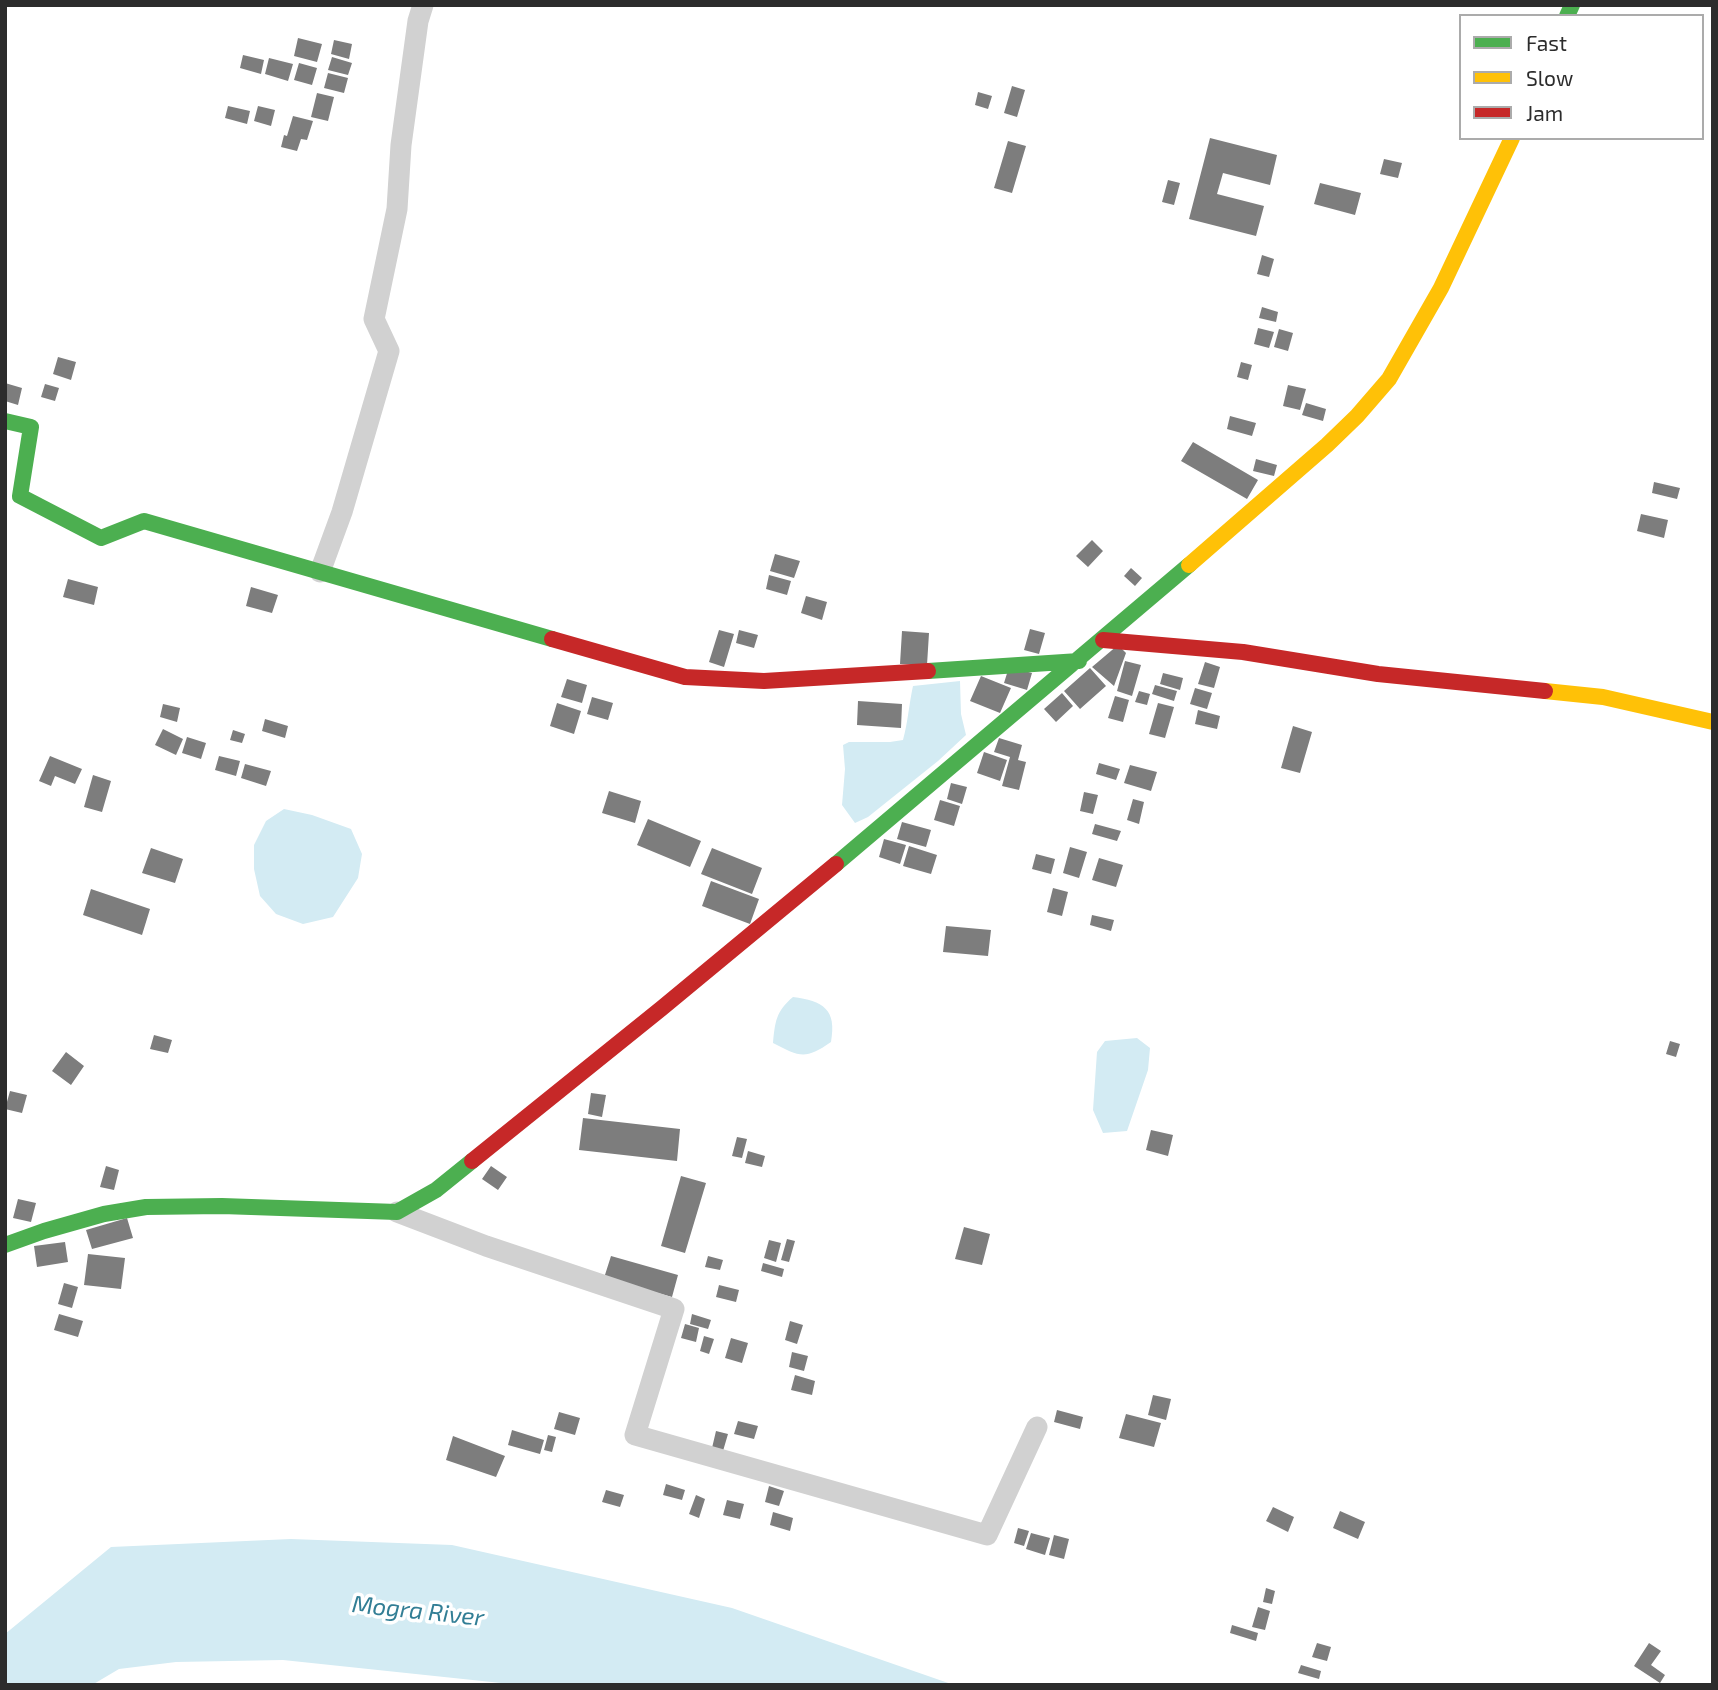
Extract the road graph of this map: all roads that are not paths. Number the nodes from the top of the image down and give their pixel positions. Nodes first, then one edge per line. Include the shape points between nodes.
1 (423, 5) edge
2 (1511, 140) edge
3 (5, 421) edge
4 (320, 572) junction
5 (1103, 640) junction
6 (1079, 661) junction
7 (1713, 722) edge
8 (397, 1212) junction
9 (5, 1245) edge
10 (1037, 1427) dead end

1 - 4 street via 401,145 397,209 374,319 389,351
2 - 5 street via 1441,288 1389,379 1327,445
3 - 4 street via 31,427 20,496 100,538 144,521
4 - 6 street via 685,677 764,681
5 - 6 street
5 - 7 street via 1243,652 1378,674 1603,697
6 - 8 street via 695,982 436,1190
8 - 9 street via 146,1207 104,1214
8 - 10 street via 674,1309 635,1435 987,1535

